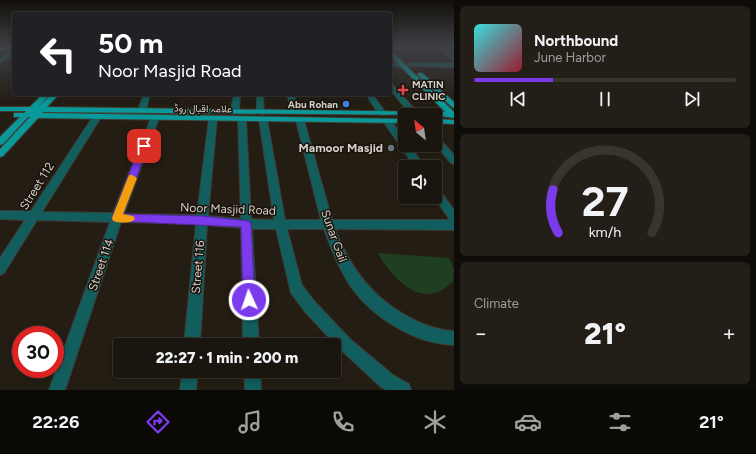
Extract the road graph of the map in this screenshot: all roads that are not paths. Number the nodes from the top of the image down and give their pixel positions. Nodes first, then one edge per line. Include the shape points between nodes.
1 (403, 65) edge
2 (410, 65) edge
3 (392, 87) edge
4 (46, 96) edge
5 (54, 96) edge
6 (146, 96) edge
7 (237, 96) edge
8 (260, 96) edge
9 (291, 96) edge
10 (370, 96) edge
11 (454, 106) edge
12 (409, 108) edge
13 (0, 109) edge
14 (43, 109) junction
15 (142, 110) junction
16 (35, 112) junction
17 (296, 112) junction
18 (0, 115) edge
19 (239, 115) junction
20 (262, 115) junction
21 (26, 116) junction
22 (398, 116) edge
23 (442, 116) edge
24 (96, 117) junction
25 (384, 117) junction
26 (453, 117) edge
27 (155, 118) junction
28 (213, 118) junction
29 (442, 119) edge
30 (300, 120) junction
31 (398, 120) edge
32 (0, 142) edge
33 (442, 147) edge
34 (0, 154) edge
35 (415, 160) edge
36 (454, 161) edge
37 (442, 201) edge
38 (0, 215) edge
39 (33, 217) junction
40 (117, 218) junction
41 (454, 218) edge
42 (202, 220) junction
43 (246, 224) junction
44 (280, 224) junction
45 (327, 224) junction
46 (454, 225) edge
47 (0, 269) edge
48 (193, 338) edge
49 (251, 338) edge
50 (454, 338) edge
51 (189, 378) edge
52 (252, 378) edge
53 (57, 390) edge
54 (188, 390) edge
55 (253, 390) edge
56 (403, 390) edge

1 - 26 main road
2 - 11 main road
3 - 12 street
4 - 16 main road
5 - 14 main road
6 - 15 street
7 - 19 street
8 - 20 street
9 - 17 street
10 - 25 street
13 - 16 main road, علامہ اقبال روڈ
14 - 15 main road, علامہ اقبال روڈ
14 - 16 main road
15 - 19 main road, علامہ اقبال روڈ
16 - 21 main road
16 - 24 main road, علامہ اقبال روڈ
16 - 34 main road
17 - 20 main road, علامہ اقبال روڈ
17 - 25 main road, علامہ اقبال روڈ
18 - 21 main road
19 - 20 main road, علامہ اقبال روڈ
19 - 28 main road, علامہ اقبال روڈ
19 - 43 street
20 - 30 main road, علامہ اقبال روڈ
20 - 44 street
21 - 32 main road
22 - 25 main road, علامہ اقبال روڈ
23 - 26 main road, علامہ اقبال روڈ
24 - 27 main road, علامہ اقبال روڈ
24 - 39 street, Street 112
25 - 30 main road, علامہ اقبال روڈ
25 - 31 main road, علامہ اقبال روڈ
25 - 35 street
26 - 29 main road
27 - 28 main road, علامہ اقبال روڈ
27 - 40 street, Street 114
28 - 42 street, Street 116
30 - 45 street, Sunar Gail
33 - 36 street
37 - 41 street
38 - 39 street, Noor Masjid Road
39 - 40 street, Noor Masjid Road
39 - 47 street, Street 112
40 - 42 street, Noor Masjid Road
40 - 53 street, Street 114
42 - 43 street, Noor Masjid Road
42 - 48 street, Street 116
43 - 44 street, Noor Masjid Road
43 - 49 street
44 - 45 street, Noor Masjid Road
44 - 56 street via 296,288 310,307 345,344 387,381
45 - 46 street, Noor Masjid Road
45 - 50 street, Sunar Gail via 340,259 359,287 376,305 393,318 418,330 441,338
51 - 54 street
52 - 55 street

